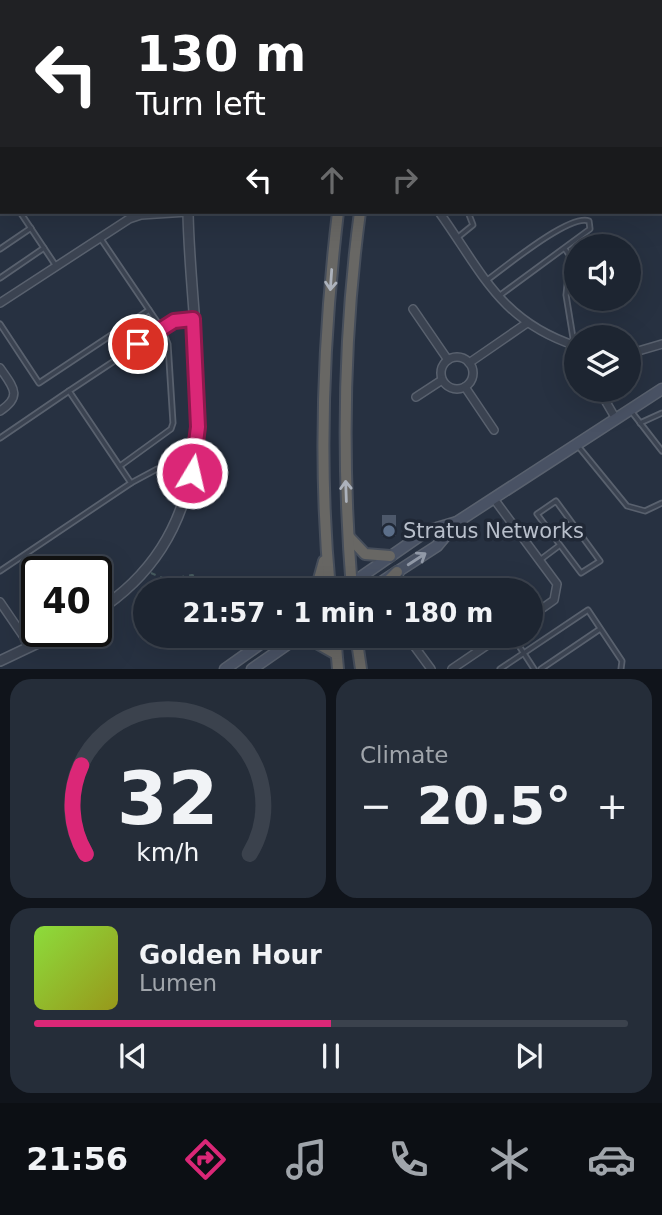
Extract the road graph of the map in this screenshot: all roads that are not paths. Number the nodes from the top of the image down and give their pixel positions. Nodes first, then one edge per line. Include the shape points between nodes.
1 (21, 214) edge
2 (157, 214) edge
3 (188, 214) edge
4 (338, 214) edge
5 (360, 214) edge
6 (440, 214) edge
7 (469, 214) edge
8 (31, 228) junction
9 (583, 234) edge
10 (99, 237) junction
11 (457, 238) junction
12 (44, 248) junction
13 (564, 248) edge
14 (0, 249) edge
15 (56, 266) junction
16 (0, 278) edge
17 (485, 282) junction
18 (498, 298) junction
19 (0, 303) edge
20 (414, 309) dead end
21 (149, 310) junction
22 (193, 319) junction
23 (527, 323) junction
24 (0, 324) edge
25 (162, 329) junction
26 (564, 343) edge
27 (662, 344) edge
28 (641, 350) edge
29 (448, 360) junction
30 (469, 363) junction
31 (0, 368) edge
32 (442, 380) junction
33 (465, 387) junction
34 (662, 389) edge
35 (69, 391) junction
36 (416, 397) dead end
37 (605, 402) edge
38 (630, 410) junction
39 (0, 411) edge
40 (662, 413) edge
41 (616, 419) junction
42 (640, 423) junction
43 (0, 428) edge
44 (494, 430) dead end
45 (5, 435) junction
46 (0, 438) edge
47 (577, 444) junction
48 (662, 451) edge
49 (120, 466) junction
50 (192, 473) junction
51 (131, 483) junction
52 (494, 499) junction
53 (662, 503) edge
54 (457, 522) junction
55 (348, 536) junction
56 (560, 545) junction
57 (326, 551) junction
58 (390, 556) junction
59 (540, 560) junction
60 (0, 571) edge
61 (397, 572) junction
62 (319, 578) edge
63 (329, 578) edge
64 (349, 578) edge
65 (362, 578) edge
66 (388, 578) edge
67 (391, 578) edge
68 (402, 578) edge
69 (112, 599) edge
70 (0, 603) edge
71 (543, 608) edge
72 (600, 629) junction
73 (21, 633) edge
74 (28, 647) edge
75 (253, 648) edge
76 (283, 648) edge
77 (325, 648) edge
78 (336, 648) edge
79 (359, 648) edge
80 (416, 648) edge
81 (483, 648) edge
82 (521, 648) edge
83 (480, 650) joint
84 (524, 653) junction
85 (336, 654) junction
86 (236, 659) junction
87 (0, 661) edge
88 (225, 669) edge
89 (243, 669) edge
90 (252, 669) edge
91 (338, 669) edge
92 (361, 669) edge
93 (431, 669) edge
94 (452, 669) edge
95 (500, 669) edge
96 (534, 669) edge
97 (541, 669) edge
98 (621, 669) edge

1 - 8 lane
2 - 10 street via 129,219
3 - 22 street
4 -> 57 highway via 324,365
55 -> 5 highway via 346,391
6 - 11 street
7 - 11 lane via 473,225
8 - 12 lane
8 - 14 lane
9 - 17 lane via 590,229 589,221 577,219
10 - 15 street
10 - 21 lane
11 - 17 street
12 - 15 lane
12 - 16 lane
13 - 18 lane
15 - 19 street
17 - 18 street
18 - 23 street
20 - 29 street
21 - 24 lane via 39,383
21 - 25 lane
22 - 25 lane via 174,321
22 - 50 street via 198,427
23 - 26 street
23 - 30 street
25 - 35 lane
25 - 49 lane via 169,344 173,423 164,436
27 - 28 street
29 - 30 street via 456,357
29 - 32 street via 441,371
30 - 33 street via 472,378
31 - 39 street via 14,396
32 - 33 street via 450,388
32 - 36 street
33 - 44 street
34 - 38 main road
35 - 45 lane
35 - 49 lane
37 - 41 street
38 - 41 main road
38 - 42 lane
40 - 42 lane
41 - 47 main road
42 - 48 lane
43 - 45 lane
45 - 46 lane
47 - 52 main road
47 - 53 lane via 627,506 645,512
49 - 51 lane
50 - 51 lane via 157,469
50 - 69 street via 177,518 153,559
51 - 60 lane
52 - 54 main road
52 - 59 street
54 - 58 main road via 427,531
61 -> 54 main road via 437,546
55 - 58 highway via 365,554
55 - 64 highway
56 - 56 lane via 581,573 600,561 556,501 537,514
56 - 59 lane
57 - 62 highway
57 - 63 highway
58 - 65 main road
59 - 71 street via 558,588 554,600
61 - 66 main road
61 - 67 highway
61 - 68 lane
70 - 73 street
72 - 84 lane via 588,610
72 - 97 lane
72 - 98 lane via 622,661
74 - 87 street
75 - 86 main road
76 - 90 main road
77 - 85 highway
78 - 85 highway
79 - 92 highway
80 - 93 street
81 - 83 street
82 - 84 lane
83 - 94 street
84 - 95 lane
84 - 96 lane
85 - 91 highway
86 - 88 main road
86 - 89 street

